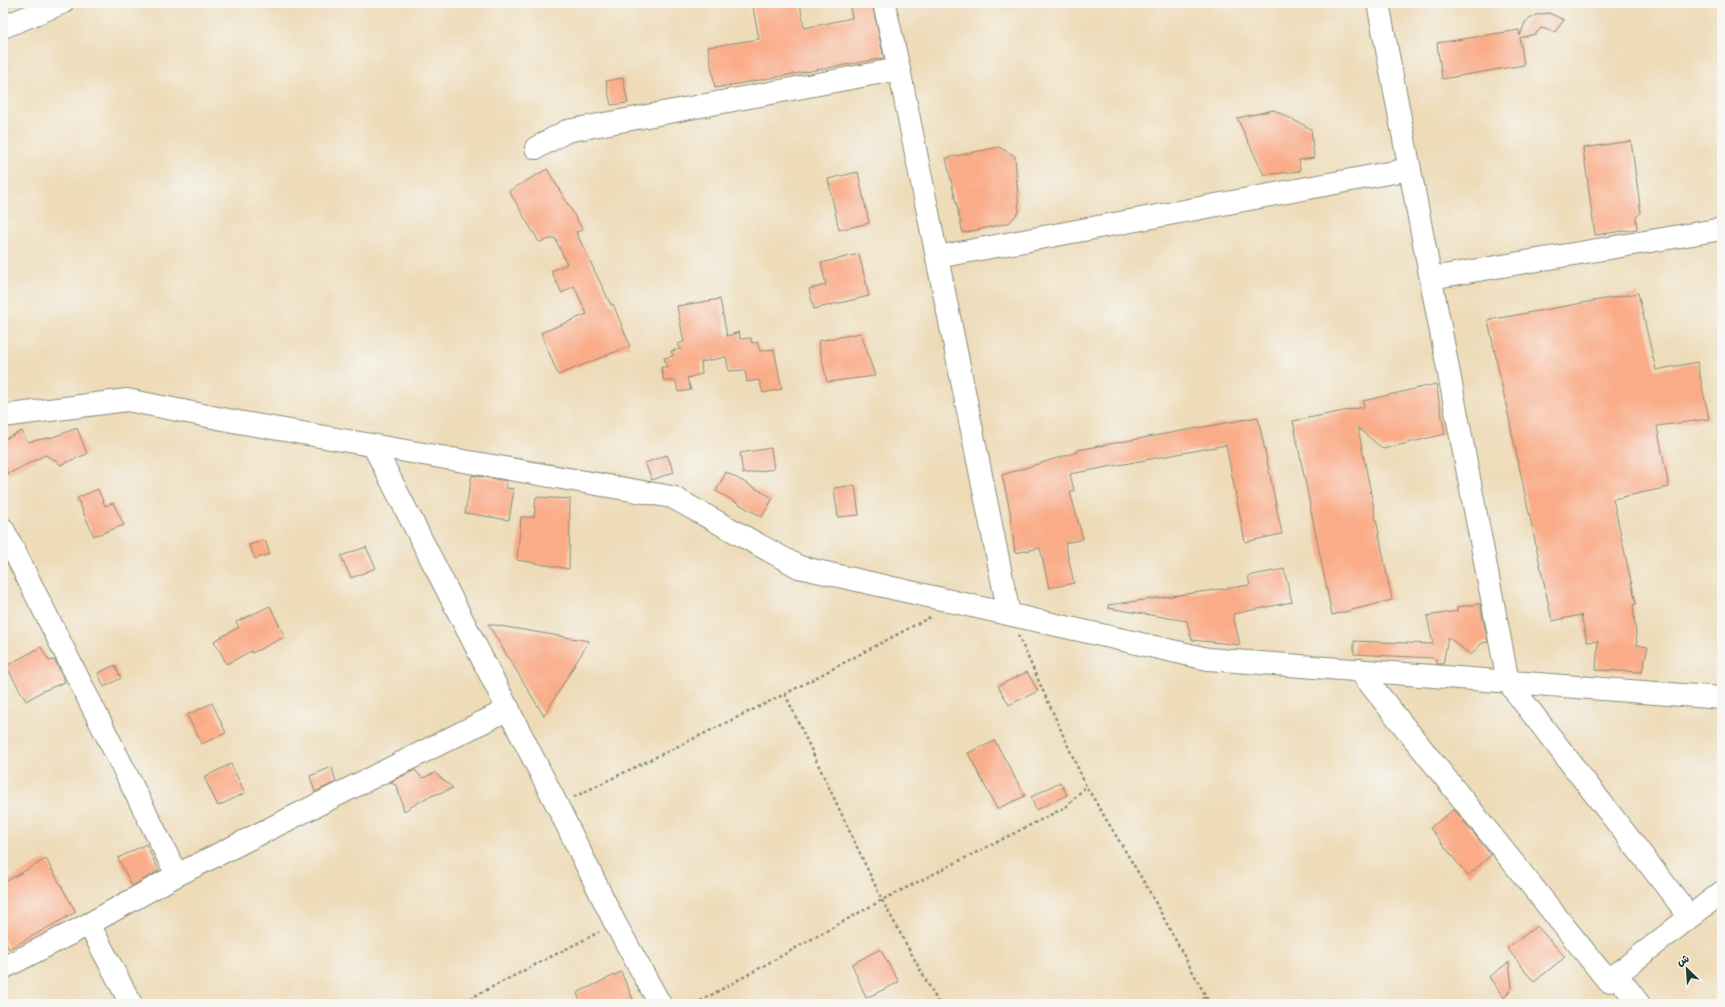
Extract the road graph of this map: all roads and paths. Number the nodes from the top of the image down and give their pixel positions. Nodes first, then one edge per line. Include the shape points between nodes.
1 (62, 3) edge
2 (884, 3) edge
3 (1378, 3) edge
4 (3, 27) edge
5 (899, 69) junction
6 (536, 148) dead end
7 (1410, 169) junction
8 (1722, 229) edge
9 (937, 257) junction
10 (1431, 278) junction
11 (3, 416) edge
12 (373, 445) junction
13 (5, 539) edge
14 (956, 603) junction
15 (1009, 614) junction
16 (1359, 670) junction
17 (1508, 682) junction
18 (785, 694) junction
19 (1722, 698) edge
20 (509, 709) junction
21 (1086, 786) junction
22 (557, 805) junction
23 (177, 875) junction
24 (1722, 892) edge
25 (882, 900) junction
26 (1690, 917) junction
27 (615, 923) junction
28 (89, 924) junction
29 (3, 968) edge
30 (1616, 974) junction
31 (1206, 997) junction
32 (131, 1004) edge
33 (459, 1004) edge
34 (660, 1004) edge
35 (695, 1004) edge
36 (939, 1004) edge
37 (1192, 1004) edge
38 (1210, 1004) edge
39 (1639, 1004) edge

1 - 4 street
2 - 5 street
3 - 7 street
5 - 6 street via 567,131
5 - 9 street
7 - 9 street
7 - 10 street
8 - 10 street
9 - 15 street
10 - 17 street
11 - 12 street via 127,400
12 - 14 street via 672,497 799,567
12 - 20 street
13 - 23 street
14 - 15 street
14 - 18 path
15 - 16 street via 1208,659
15 - 21 path
16 - 17 street
16 - 30 street via 1608,981
17 - 19 street
17 - 26 street
18 - 22 path
18 - 25 path
20 - 22 street
20 - 23 street
21 - 25 path via 1066,807
21 - 31 path via 1147,887
22 - 27 street
23 - 28 street
24 - 26 street
25 - 35 path
25 - 36 path
26 - 30 street
27 - 33 path
27 - 34 street
28 - 29 street
28 - 32 street
30 - 39 street
31 - 37 path
31 - 38 path

